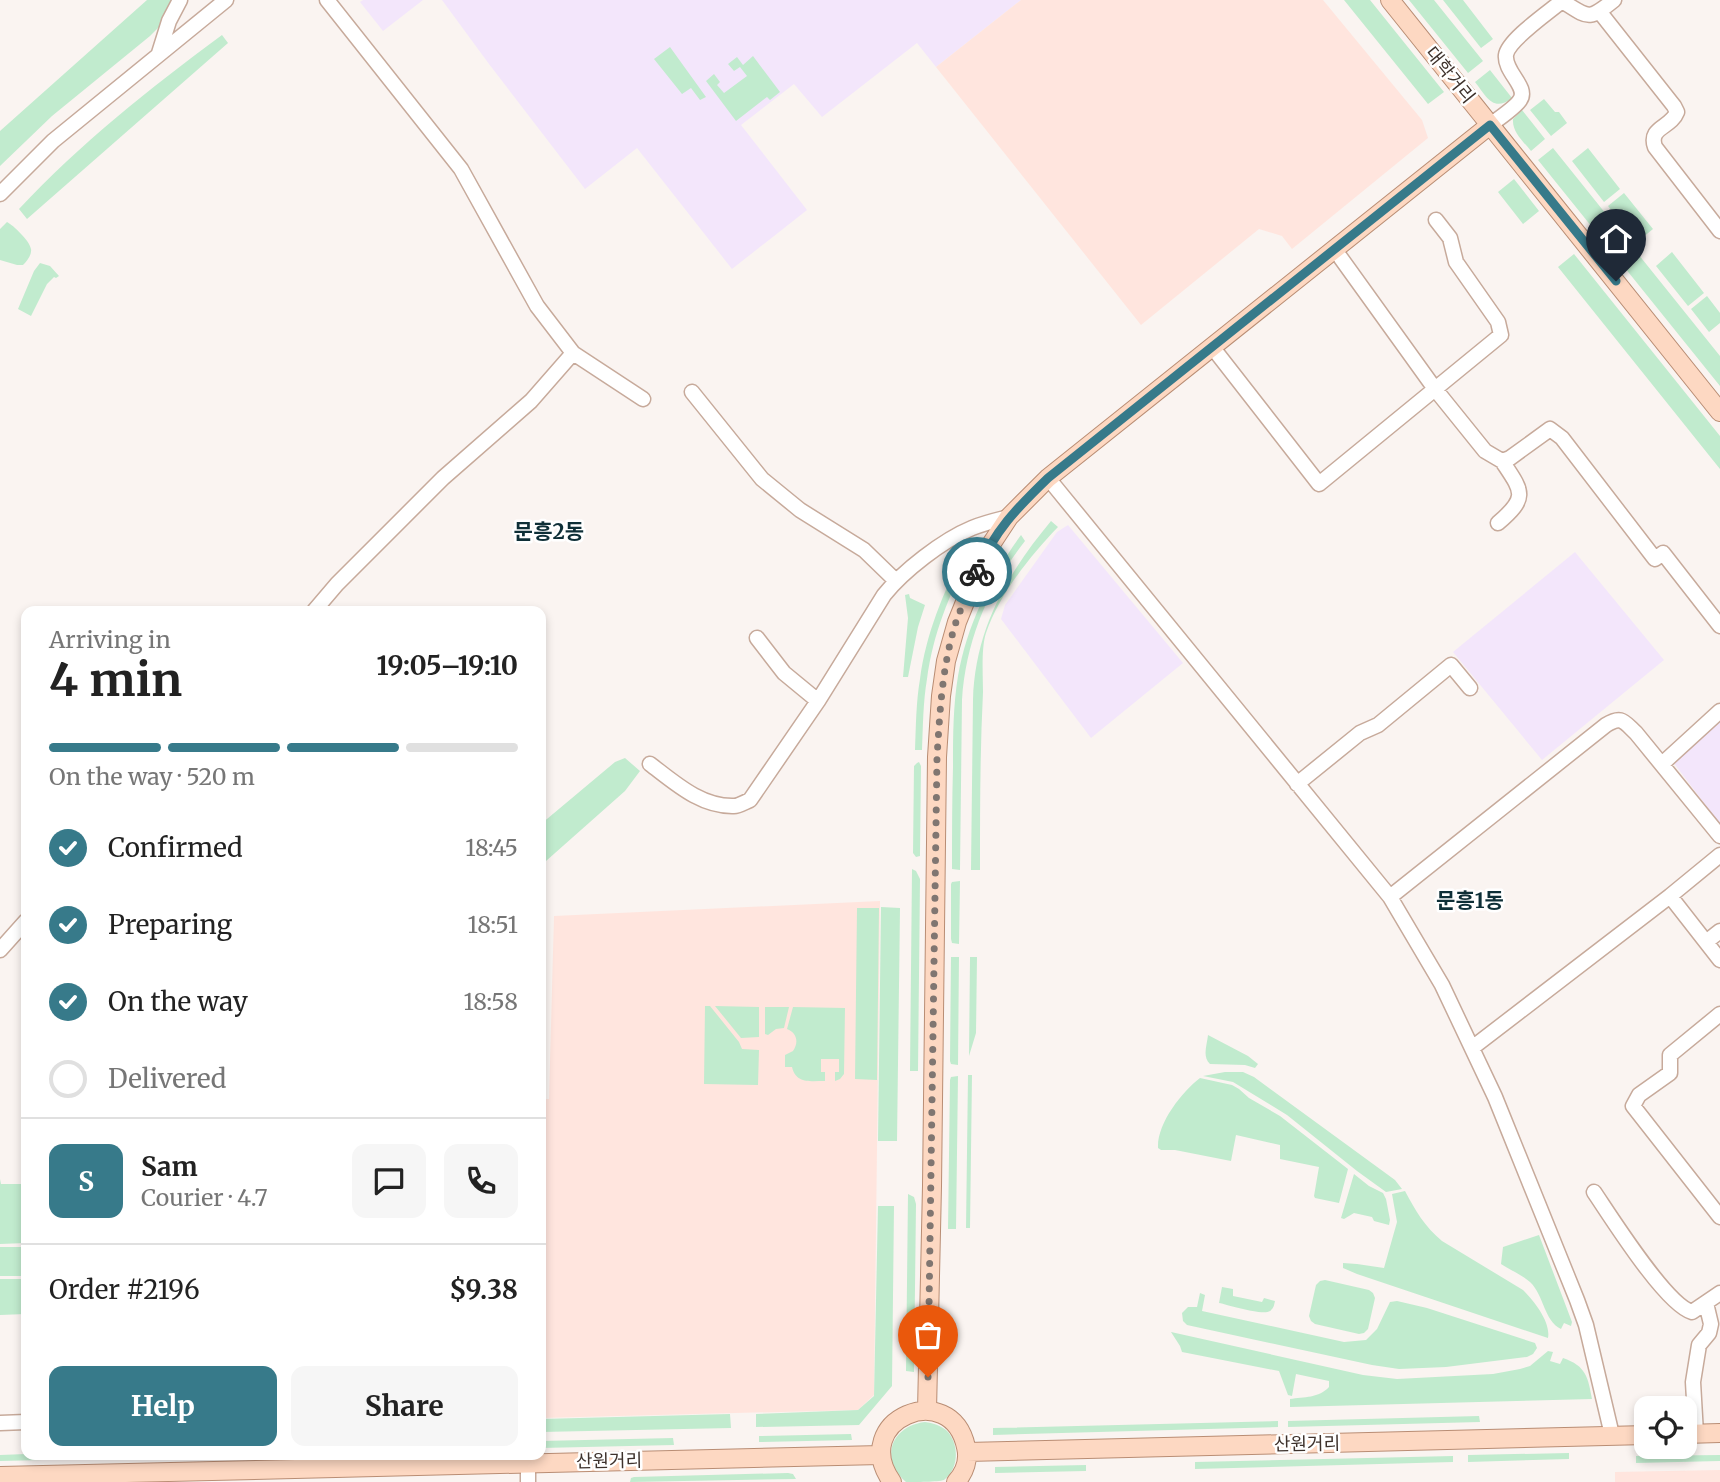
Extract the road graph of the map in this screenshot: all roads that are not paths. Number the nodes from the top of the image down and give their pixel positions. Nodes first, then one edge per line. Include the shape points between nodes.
1 (180, 0) edge
2 (226, 0) edge
3 (327, 0) edge
4 (1390, 0) edge
5 (1614, 0) edge
6 (1561, 1) edge
7 (1599, 11) junction
8 (159, 53) junction
9 (1490, 125) junction
10 (0, 194) edge
11 (1436, 220) dead end
12 (1720, 231) edge
13 (1335, 250) junction
14 (1213, 348) junction
15 (573, 353) junction
16 (1434, 389) junction
17 (692, 392) dead end
18 (643, 399) dead end
19 (1720, 412) edge
20 (1502, 461) junction
21 (1048, 478) junction
22 (1009, 517) junction
23 (1498, 523) dead end
24 (896, 580) junction
25 (318, 606) edge
26 (1720, 626) edge
27 (757, 638) dead end
28 (1470, 688) dead end
29 (818, 701) junction
30 (1720, 711) edge
31 (650, 764) dead end
32 (1662, 764) junction
33 (1297, 784) junction
34 (1720, 836) edge
35 (1720, 855) edge
36 (1670, 896) junction
37 (1390, 897) junction
38 (21, 927) edge
39 (1720, 931) edge
40 (1706, 942) junction
41 (0, 950) edge
42 (1720, 960) edge
43 (1720, 1014) edge
44 (1472, 1048) junction
45 (1594, 1192) dead end
46 (1720, 1217) edge
47 (1720, 1293) edge
48 (1706, 1303) junction
49 (1692, 1396) edge
50 (927, 1411) junction
51 (21, 1422) edge
52 (0, 1423) edge
53 (1720, 1433) edge
54 (1697, 1434) edge
55 (1612, 1435) junction
56 (1634, 1435) edge
57 (967, 1452) junction
58 (881, 1455) junction
59 (414, 1460) edge
60 (528, 1463) junction
61 (0, 1476) edge
62 (528, 1482) edge
63 (892, 1482) edge
64 (956, 1482) edge

1 - 8 street
2 - 8 street
3 - 15 street via 461,169 537,306
4 - 9 main road, 대학거리
5 - 7 street
6 - 7 street via 1585,16
6 - 9 street via 1511,44 1507,66 1522,94 1520,101
7 - 12 street via 1674,106 1675,118 1654,134 1655,147
8 - 10 street via 53,141
9 - 13 main road
9 - 19 main road, 대학거리
11 - 16 street via 1450,238 1456,262 1498,322 1501,335
13 - 14 main road
13 - 16 street
14 - 16 street via 1319,484
14 - 21 main road
15 - 18 street
15 - 25 street via 531,401 443,478
16 - 20 street via 1485,451
17 - 24 street via 762,479 800,510 864,550
20 - 23 street via 1520,487 1514,509
20 - 26 street via 1550,429 1562,438 1655,559 1663,553
21 - 22 main road
21 - 33 street
22 - 24 street via 972,528 941,545
22 - 50 main road via 984,555 957,621 941,696
24 - 29 street
27 - 29 street via 784,673
28 - 33 street via 1451,665
29 - 31 street via 750,800 736,806 708,802
30 - 32 street
32 - 34 street
32 - 37 street via 1636,733 1615,719
33 - 37 street
35 - 36 street
36 - 40 street
36 - 44 street
37 - 44 street via 1442,985
38 - 41 street
39 - 40 street
40 - 42 street
43 - 46 street via 1670,1055 1670,1073 1639,1095 1633,1106
44 - 55 street via 1586,1325
45 - 48 street via 1670,1295 1692,1312
47 - 48 street
48 - 49 street via 1711,1324 1699,1345
50 - 57 main road via 947,1416 957,1425
50 - 58 main road via 906,1414 895,1422 886,1433
51 - 52 street
53 - 54 main road
55 - 56 main road, 산원거리
55 - 57 main road, 산원거리
57 - 64 main road
58 - 60 main road, 산원거리
58 - 63 main road
59 - 60 main road, 산원거리
59 - 61 main road, 산원거리
60 - 62 street

